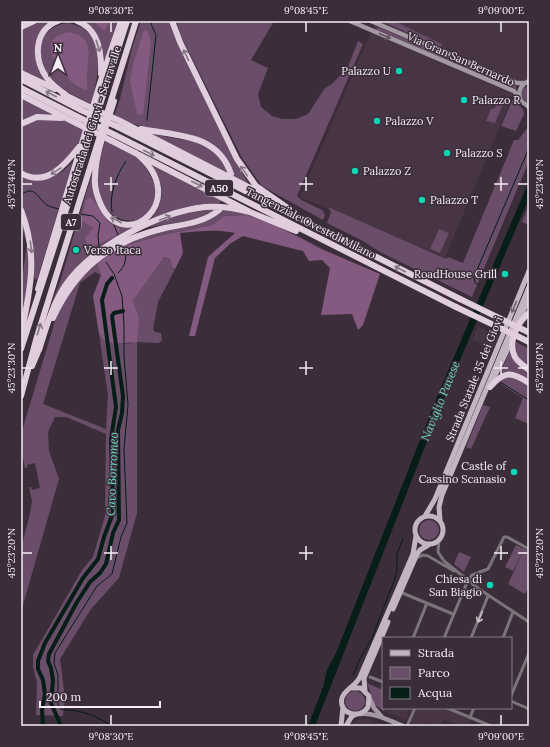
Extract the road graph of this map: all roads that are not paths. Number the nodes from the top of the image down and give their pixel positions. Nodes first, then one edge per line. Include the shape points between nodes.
1 (34, 21) edge
2 (58, 21) edge
3 (77, 21) edge
4 (121, 21) edge
5 (127, 21) edge
6 (136, 21) edge
7 (172, 21) edge
8 (350, 21) edge
9 (371, 21) edge
10 (21, 26) edge
11 (121, 66) junction
12 (21, 73) edge
13 (21, 79) edge
14 (101, 80) junction
15 (527, 82) edge
16 (21, 88) edge
17 (21, 95) edge
18 (66, 95) junction
19 (519, 98) junction
20 (82, 107) junction
21 (529, 107) edge
22 (74, 122) junction
23 (21, 124) edge
24 (119, 124) junction
25 (133, 128) junction
26 (113, 138) junction
27 (82, 144) junction
28 (136, 153) junction
29 (21, 173) edge
30 (231, 174) tunnel mouth
31 (284, 206) junction
32 (21, 210) edge
33 (219, 210) tunnel mouth
34 (250, 212) junction
35 (311, 224) junction
36 (324, 242) junction
37 (529, 270) edge
38 (529, 287) edge
39 (529, 298) edge
40 (33, 313) junction
41 (529, 313) edge
42 (516, 330) junction
43 (529, 332) edge
44 (21, 334) edge
45 (529, 342) edge
46 (21, 349) edge
47 (39, 350) junction
48 (529, 370) edge
49 (26, 380) junction
50 (529, 383) edge
51 (490, 387) junction
52 (21, 396) edge
53 (467, 433) junction
54 (425, 516) junction
55 (440, 520) junction
56 (416, 536) junction
57 (439, 540) junction
58 (430, 544) junction
59 (529, 549) edge
60 (413, 561) junction
61 (461, 575) junction
62 (468, 580) junction
63 (400, 592) junction
64 (488, 596) junction
65 (427, 604) junction
66 (513, 612) junction
67 (453, 614) junction
68 (529, 622) edge
69 (414, 637) edge
70 (444, 637) edge
71 (471, 637) edge
72 (503, 637) edge
73 (529, 653) edge
74 (370, 677) dead end
75 (382, 682) edge
76 (351, 688) junction
77 (366, 691) junction
78 (512, 694) edge
79 (370, 699) junction
80 (512, 701) edge
81 (342, 704) junction
82 (414, 709) edge
83 (450, 709) edge
84 (474, 709) edge
85 (529, 709) edge
86 (358, 715) junction
87 (470, 717) junction
88 (383, 718) junction
89 (341, 726) edge
90 (346, 726) edge
91 (403, 726) edge
92 (407, 726) edge
93 (491, 726) edge

1 - 10 highway
2 - 18 highway via 48,27 39,40 39,61 47,78
3 -> 14 highway via 90,29 99,44
4 - 14 highway, A7
5 - 40 highway, Autostrada dei Giovi - Serravalle / A7
6 - 11 highway, Autostrada dei Giovi - Serravalle / A7
31 -> 7 highway via 256,186 237,159
8 -> 19 main road, Via Gran San Bernardo via 514,91
9 - 15 main road, Via Gran San Bernardo via 517,84
28 -> 11 highway via 145,160 153,172 158,189 158,201 148,218 126,224 116,221 105,212 94,180 96,162 116,94
49 -> 11 highway, Autostrada dei Giovi - Serravalle / A7 via 36,340
12 - 18 highway
20 -> 13 highway, Tangenziale Ovest di Milano / A50
14 - 27 highway, A7
15 - 19 main road via 520,89
16 - 26 highway, Tangenziale Ovest di Milano / A50, bridge
17 - 22 highway
18 - 20 highway
19 - 21 main road, Via Gran San Bernardo
20 - 24 highway, Tangenziale Ovest di Milano / A50, bridge
22 - 23 highway via 47,116 30,119
22 - 26 highway, bridge
24 - 25 highway
24 - 35 highway, Tangenziale Ovest di Milano / A50
25 - 30 highway via 206,142 224,156
25 - 31 highway
26 - 28 highway
26 -> 36 highway, Tangenziale Ovest di Milano / A50
27 -> 29 highway via 66,164 51,175 34,178
27 - 40 highway, A7 via 39,281
28 -> 34 highway
31 - 35 highway
32 -> 44 highway via 28,230 32,263 30,290
33 - 47 highway via 198,221 140,234 106,252 87,267 70,287 53,316
34 - 36 highway
47 -> 34 highway via 51,312 65,285 81,266 103,247 128,233 180,212 217,207
43 -> 35 highway, Tangenziale Ovest di Milano / A50, bridge
36 - 45 highway, Tangenziale Ovest di Milano / A50, bridge
37 -> 54 main road, Strada Statale 35 dei Giovi via 435,499
38 - 53 main road, Strada Statale 35 dei Giovi
39 - 42 main road
40 - 46 highway, Autostrada dei Giovi - Serravalle / A7
41 - 42 highway
42 - 48 highway via 512,344 513,353
42 - 51 main road
47 - 49 highway
49 - 52 highway, Autostrada dei Giovi - Serravalle / A7
50 - 51 highway via 517,376 506,375
51 - 53 main road
53 - 55 main road, Strada Statale 35 dei Giovi via 440,501
54 - 55 main road via 433,516
54 - 56 main road via 415,526
55 - 57 main road via 443,533
56 - 58 main road via 422,542
56 - 76 main road via 413,554 358,681
57 - 58 main road
57 - 61 street via 440,557
58 - 60 main road via 420,550
59 - 62 street via 505,537 488,569 472,575
60 - 61 street via 418,556 428,556
60 - 63 main road
61 - 62 street
62 - 64 street
62 - 67 street
63 - 65 street
63 - 77 main road via 364,678
64 - 66 street
64 -> 71 street
65 - 67 street
65 - 69 street
66 - 68 street
66 - 72 street
67 - 70 street
73 - 78 street
74 - 75 street
76 - 77 main road via 358,687
76 - 81 main road via 343,695
77 - 79 main road
79 - 86 main road via 368,708
79 - 88 main road via 374,709
80 - 85 street
81 - 86 main road via 348,713
81 - 89 main road via 344,715
82 - 92 street
83 - 87 street
84 - 87 street
86 - 88 main road via 368,714
86 - 90 main road via 352,716
87 - 93 street
88 - 91 main road

